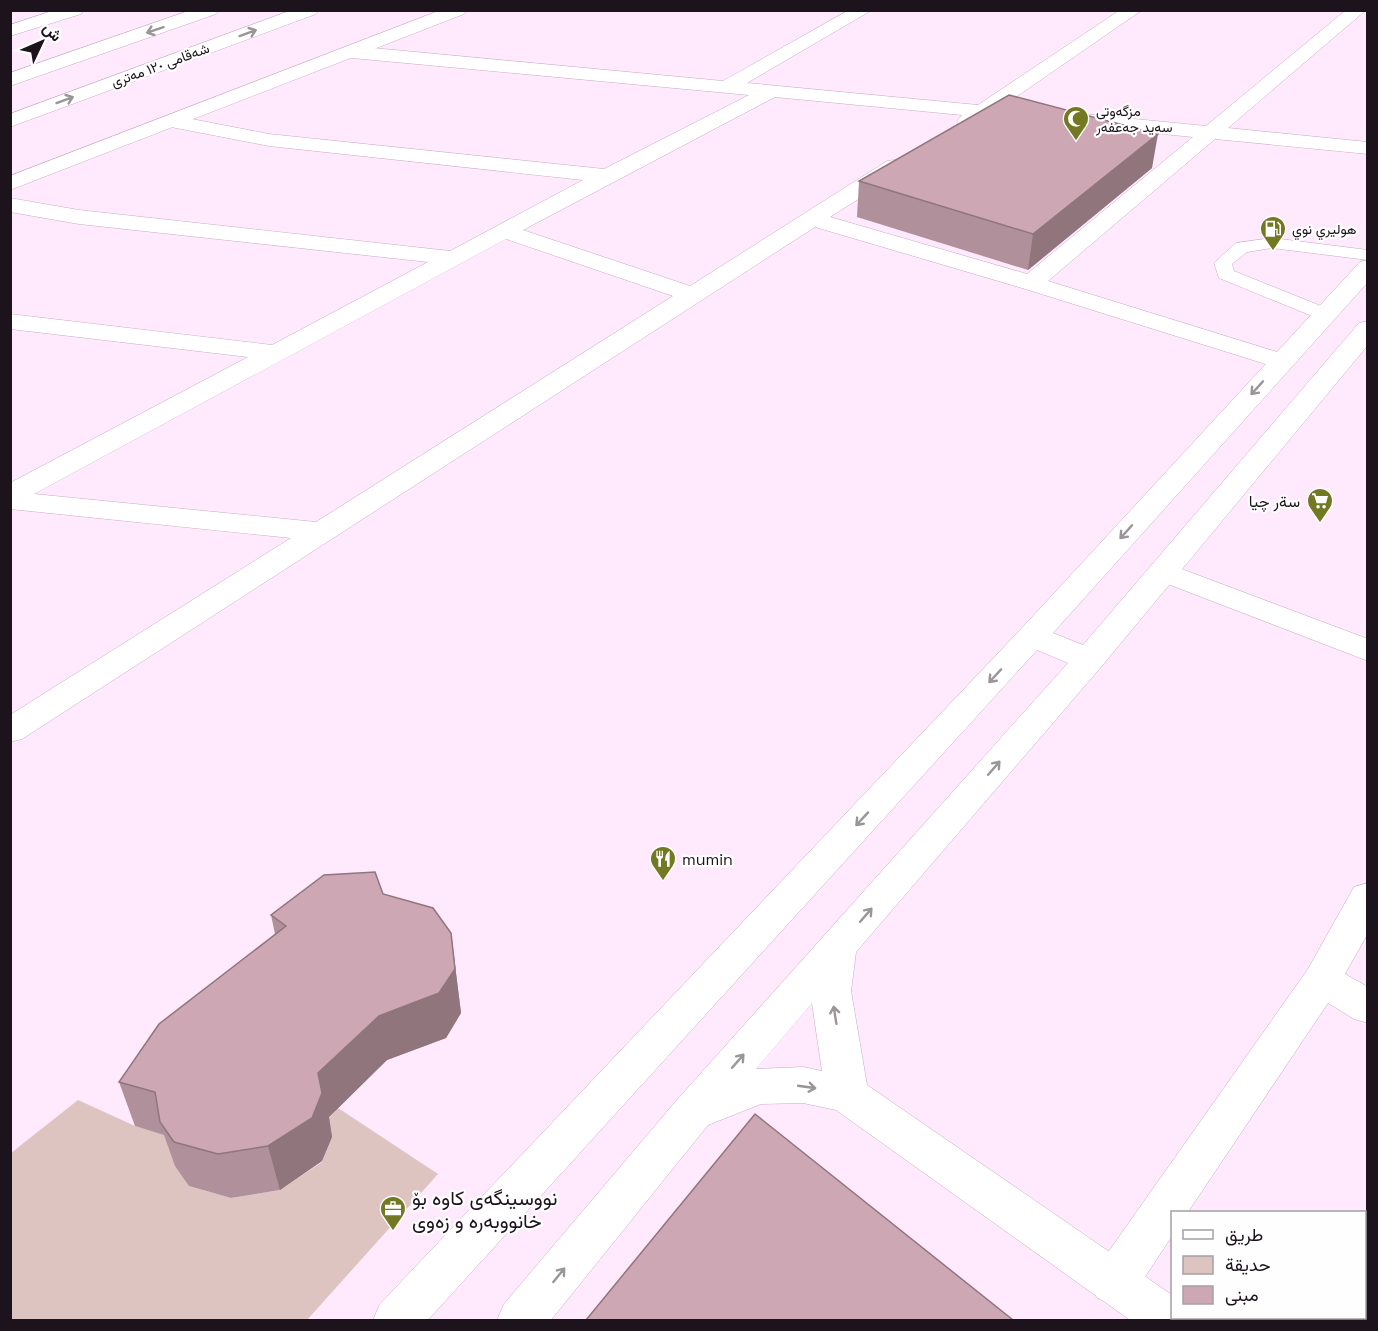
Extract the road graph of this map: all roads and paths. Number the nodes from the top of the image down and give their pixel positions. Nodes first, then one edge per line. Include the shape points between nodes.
1 (75, 10) edge
2 (210, 10) edge
3 (310, 10) edge
4 (458, 10) edge
5 (863, 10) edge
6 (1133, 10) edge
7 (1357, 10) edge
8 (10, 31) edge
9 (352, 52) junction
10 (10, 80) edge
11 (726, 87) junction
12 (772, 91) junction
13 (996, 112) junction
14 (1053, 117) edge
15 (10, 120) edge
16 (171, 121) junction
17 (1213, 132) junction
18 (946, 133) edge
19 (1368, 148) edge
20 (917, 152) edge
21 (607, 176) junction
22 (10, 184) edge
23 (10, 205) edge
24 (812, 219) junction
25 (504, 231) junction
26 (1368, 255) edge
27 (454, 258) junction
28 (1368, 267) edge
29 (1031, 283) junction
30 (693, 295) junction
31 (1324, 314) junction
32 (10, 321) edge
33 (1368, 328) edge
34 (277, 353) junction
35 (1281, 361) junction
36 (10, 497) edge
37 (323, 532) junction
38 (1163, 571) junction
39 (1032, 636) junction
40 (1368, 651) edge
41 (1089, 660) junction
42 (10, 705) edge
43 (44, 710) junction
44 (10, 731) edge
45 (1368, 897) edge
46 (837, 948) junction
47 (1322, 980) junction
48 (1368, 1007) edge
49 (847, 1094) junction
50 (691, 1114) junction
51 (1114, 1282) junction
52 (1155, 1316) edge
53 (397, 1320) edge
54 (521, 1320) edge

1 - 8 main road
2 -> 10 main road
15 -> 3 main road, شەقامی ١٢٠ مەتری
4 - 9 main road
5 - 11 main road
6 - 13 main road
7 - 17 main road
9 - 11 main road
9 - 16 main road
11 - 12 main road
12 - 13 main road
12 - 21 main road
13 - 18 main road
14 - 17 main road
16 - 21 main road via 269,140
16 - 22 main road
17 - 19 main road
17 - 29 main road
20 - 24 main road
21 - 25 main road
23 - 27 main road via 79,217
24 - 29 main road
24 - 30 main road
25 - 27 main road
25 - 30 main road
26 - 31 lane via 1272,243 1242,247 1223,263 1226,274
27 - 34 main road
28 - 31 main road
29 - 35 main road
30 - 37 main road
31 - 35 main road
32 - 34 main road
33 - 38 main road
34 - 36 main road
35 -> 39 main road
36 - 37 main road
37 - 43 main road
38 - 40 main road
38 - 41 main road
39 - 41 main road
39 -> 53 main road
46 -> 41 main road
42 - 43 main road
43 - 44 main road
45 - 47 main road
49 -> 46 main road via 831,992
50 -> 46 main road
47 - 48 main road
47 - 51 main road
50 -> 49 main road via 759,1086 802,1085
49 - 51 main road
54 -> 50 main road
51 - 52 main road

